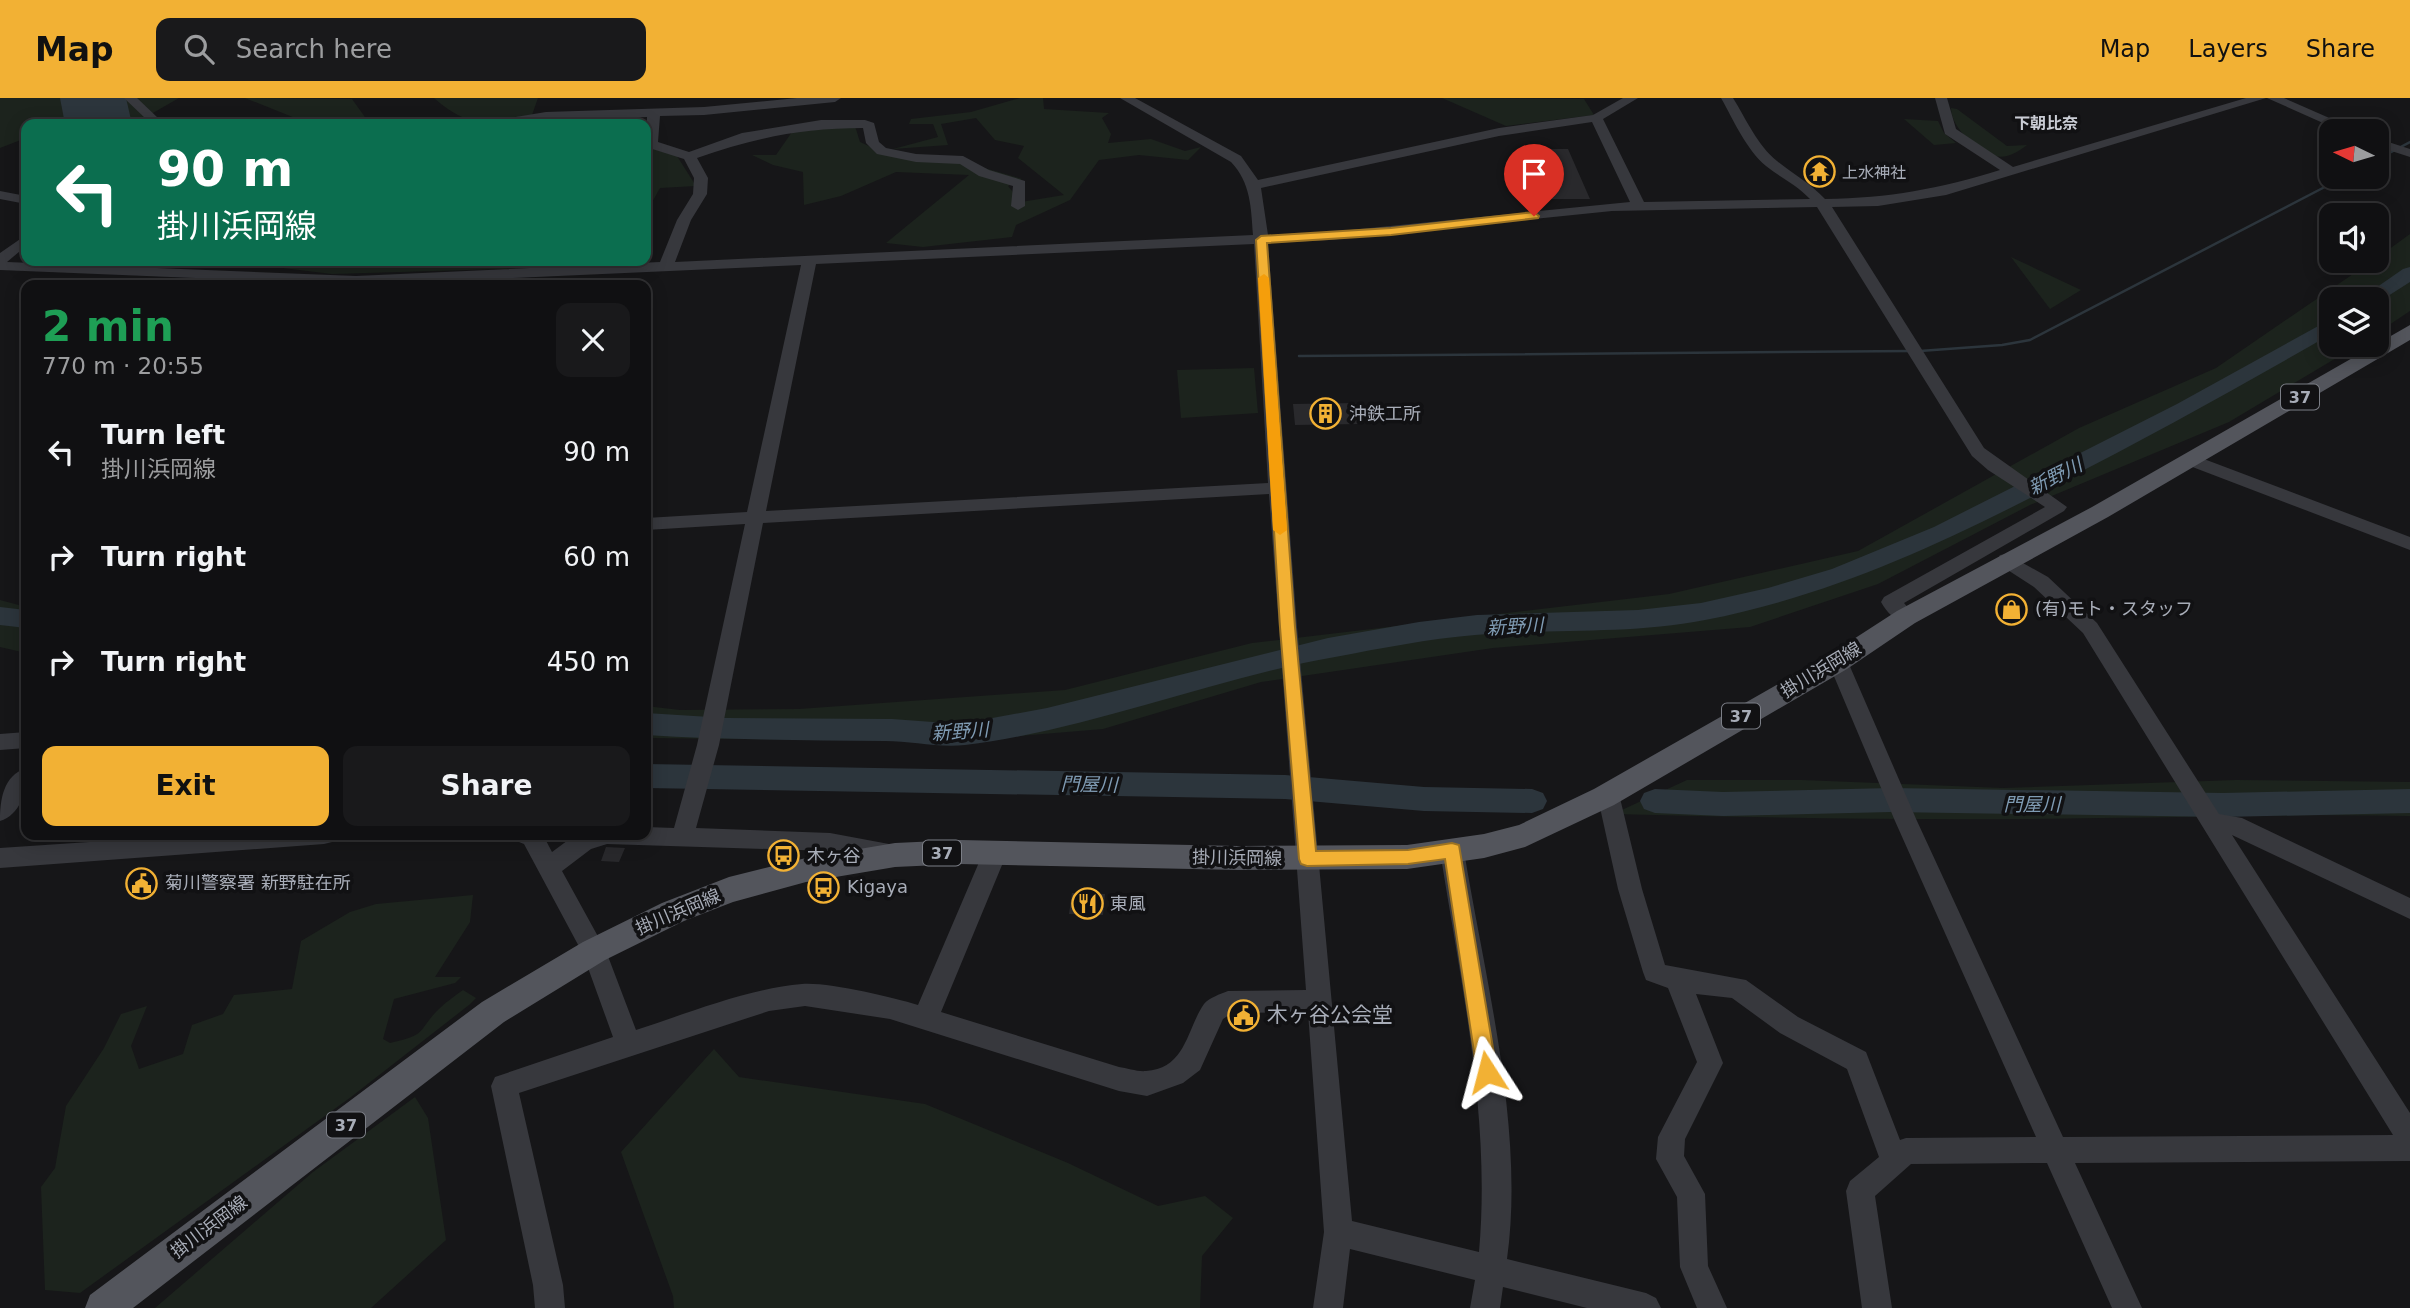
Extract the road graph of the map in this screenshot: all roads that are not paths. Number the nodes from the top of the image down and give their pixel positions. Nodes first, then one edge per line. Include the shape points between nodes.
1 (130, 98) edge
2 (835, 98) edge
3 (1126, 98) edge
4 (1632, 98) edge
5 (1727, 98) edge
6 (1941, 98) edge
7 (2260, 98) edge
8 (2273, 98) edge
9 (654, 113) junction
10 (1596, 118) junction
11 (151, 119) edge
12 (527, 119) edge
13 (2323, 119) edge
14 (2389, 146) edge
15 (2408, 152) edge
16 (688, 156) junction
17 (2009, 170) junction
18 (1255, 185) junction
19 (0, 195) edge
20 (21, 199) edge
21 (1821, 202) junction
22 (1638, 205) junction
23 (1018, 206) dead end
24 (1261, 240) junction
25 (21, 243) edge
26 (0, 260) edge
27 (808, 260) junction
28 (0, 266) edge
29 (666, 267) junction
30 (281, 280) edge
31 (402, 280) edge
32 (2410, 331) edge
33 (2188, 459) junction
34 (1277, 488) junction
35 (753, 517) junction
36 (651, 524) edge
37 (2410, 544) edge
38 (2007, 560) junction
39 (1906, 617) junction
40 (1838, 662) junction
41 (21, 740) edge
42 (0, 742) edge
43 (21, 783) edge
44 (1608, 794) junction
45 (0, 812) edge
46 (2214, 823) junction
47 (651, 837) edge
48 (682, 838) junction
49 (254, 840) edge
50 (534, 840) edge
51 (588, 840) edge
52 (1452, 850) junction
53 (995, 853) junction
54 (895, 855) junction
55 (0, 858) edge
56 (1307, 859) junction
57 (549, 868) junction
58 (2410, 909) edge
59 (594, 951) junction
60 (1677, 980) junction
61 (1320, 1001) junction
62 (925, 1019) junction
63 (628, 1044) junction
64 (2410, 1137) edge
65 (2057, 1148) junction
66 (2410, 1149) edge
67 (1894, 1161) junction
68 (1338, 1232) junction
69 (1493, 1270) junction
70 (103, 1308) edge
71 (550, 1308) edge
72 (1328, 1308) edge
73 (1485, 1308) edge
74 (1646, 1308) edge
75 (1712, 1308) edge
76 (1877, 1308) edge
77 (2127, 1308) edge

1 - 11 street
2 - 9 street
3 - 18 street via 1236,159
4 - 10 street
5 - 21 street via 1759,151
6 - 17 street via 1950,131
7 - 17 street
8 - 13 street
9 - 12 street
9 - 16 street via 651,144
10 - 18 street via 1499,132
10 - 22 street
14 - 15 street
16 - 23 street via 742,137 821,124 865,124 882,151 963,160 984,173 1020,184
16 - 29 street via 702,178 700,194 684,220
17 - 21 street via 1922,197
18 - 24 street
19 - 20 street
21 - 22 street
21 - 39 street via 1979,452 2058,507 1891,602
22 - 24 street via 1391,232
24 - 27 street
24 - 34 street
25 - 26 street
27 - 29 street
27 - 35 street
28 - 30 street
29 - 31 street
32 - 33 main road, 掛川浜岡線 / 37
33 - 37 street
33 - 38 main road, 掛川浜岡線 / 37
34 - 35 street
34 - 56 street
35 - 36 street
35 - 48 street via 708,745
38 - 39 main road, 掛川浜岡線 / 37
38 - 46 street via 2041,582 2090,628
39 - 40 main road, 掛川浜岡線 / 37
40 - 44 main road, 掛川浜岡線 / 37
40 - 65 street
41 - 42 street
43 - 45 street
44 - 52 main road, 掛川浜岡線 / 37 via 1525,835
44 - 60 street via 1655,972
46 - 58 street via 2234,825
46 - 64 street
47 - 48 street
48 - 54 street via 830,842
49 - 55 street
50 - 57 street
51 - 57 street
52 - 56 main road, 掛川浜岡線 / 37 via 1408,857
52 - 69 street via 1495,1120 1498,1197
53 - 54 main road, 掛川浜岡線 / 37
53 - 56 main road, 掛川浜岡線 / 37
53 - 62 street
54 - 59 main road, 掛川浜岡線 / 37 via 806,870 729,890
56 - 61 street
57 - 59 street
59 - 63 street
59 - 70 main road, 掛川浜岡線 / 37 via 493,1012
60 - 67 street via 1737,988 1789,1025 1857,1061
60 - 75 street via 1710,1063 1672,1138 1670,1159 1691,1194 1694,1267
61 - 62 street via 1228,1002 1214,1011 1191,1060 1174,1074 1147,1084
61 - 68 street
62 - 63 street via 890,1008 805,995 769,1000
63 - 71 street via 504,1087
65 - 66 street
65 - 67 street via 1906,1151
65 - 77 street
67 - 76 street via 1860,1191
68 - 69 street
68 - 72 street
69 - 73 street
69 - 74 street

